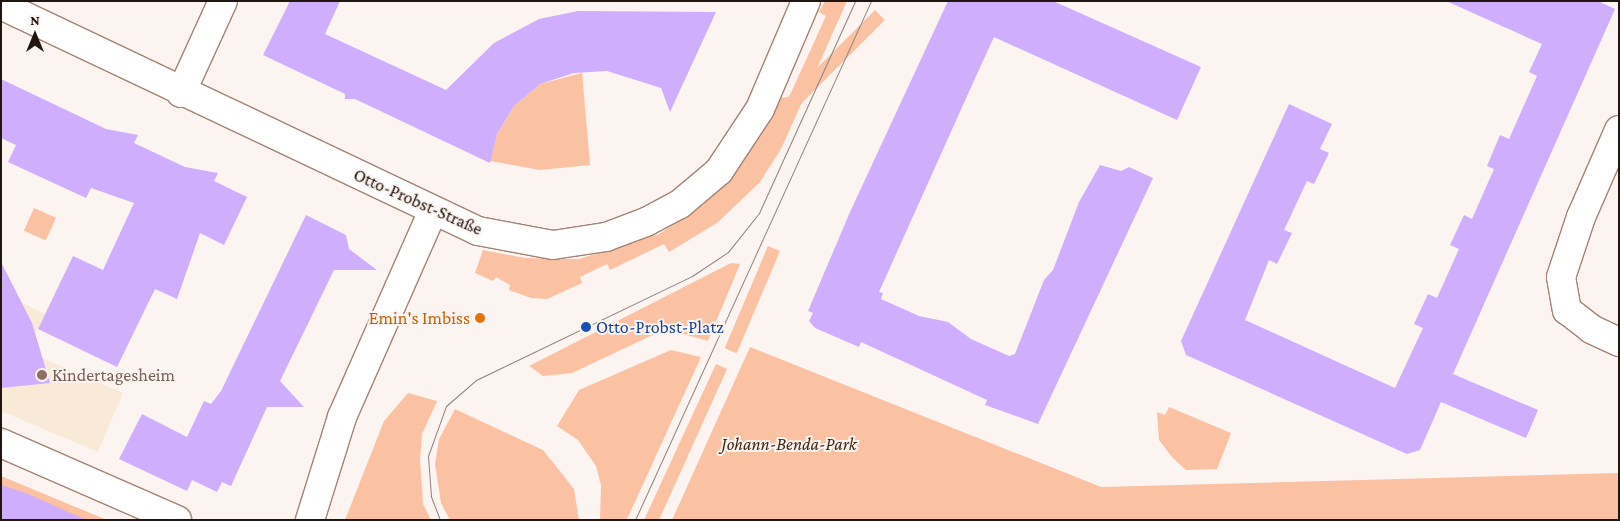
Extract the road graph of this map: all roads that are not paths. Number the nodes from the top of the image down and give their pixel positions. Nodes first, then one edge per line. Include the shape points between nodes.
1 (223, 1) edge
2 (806, 1) edge
3 (1, 5) edge
4 (181, 92) junction
5 (1619, 130) edge
6 (433, 211) junction
7 (1619, 342) edge
8 (1, 443) edge
9 (177, 520) edge
10 (310, 520) edge

1 - 4 street
2 - 6 street, Otto-Probst-Straße via 760,109 732,156 680,204 606,236 553,245 492,235
3 - 4 street, Otto-Probst-Straße
4 - 6 street, Otto-Probst-Straße
5 - 7 street via 1581,217 1561,277 1567,310 1592,330
6 - 10 street via 342,417
8 - 9 street

